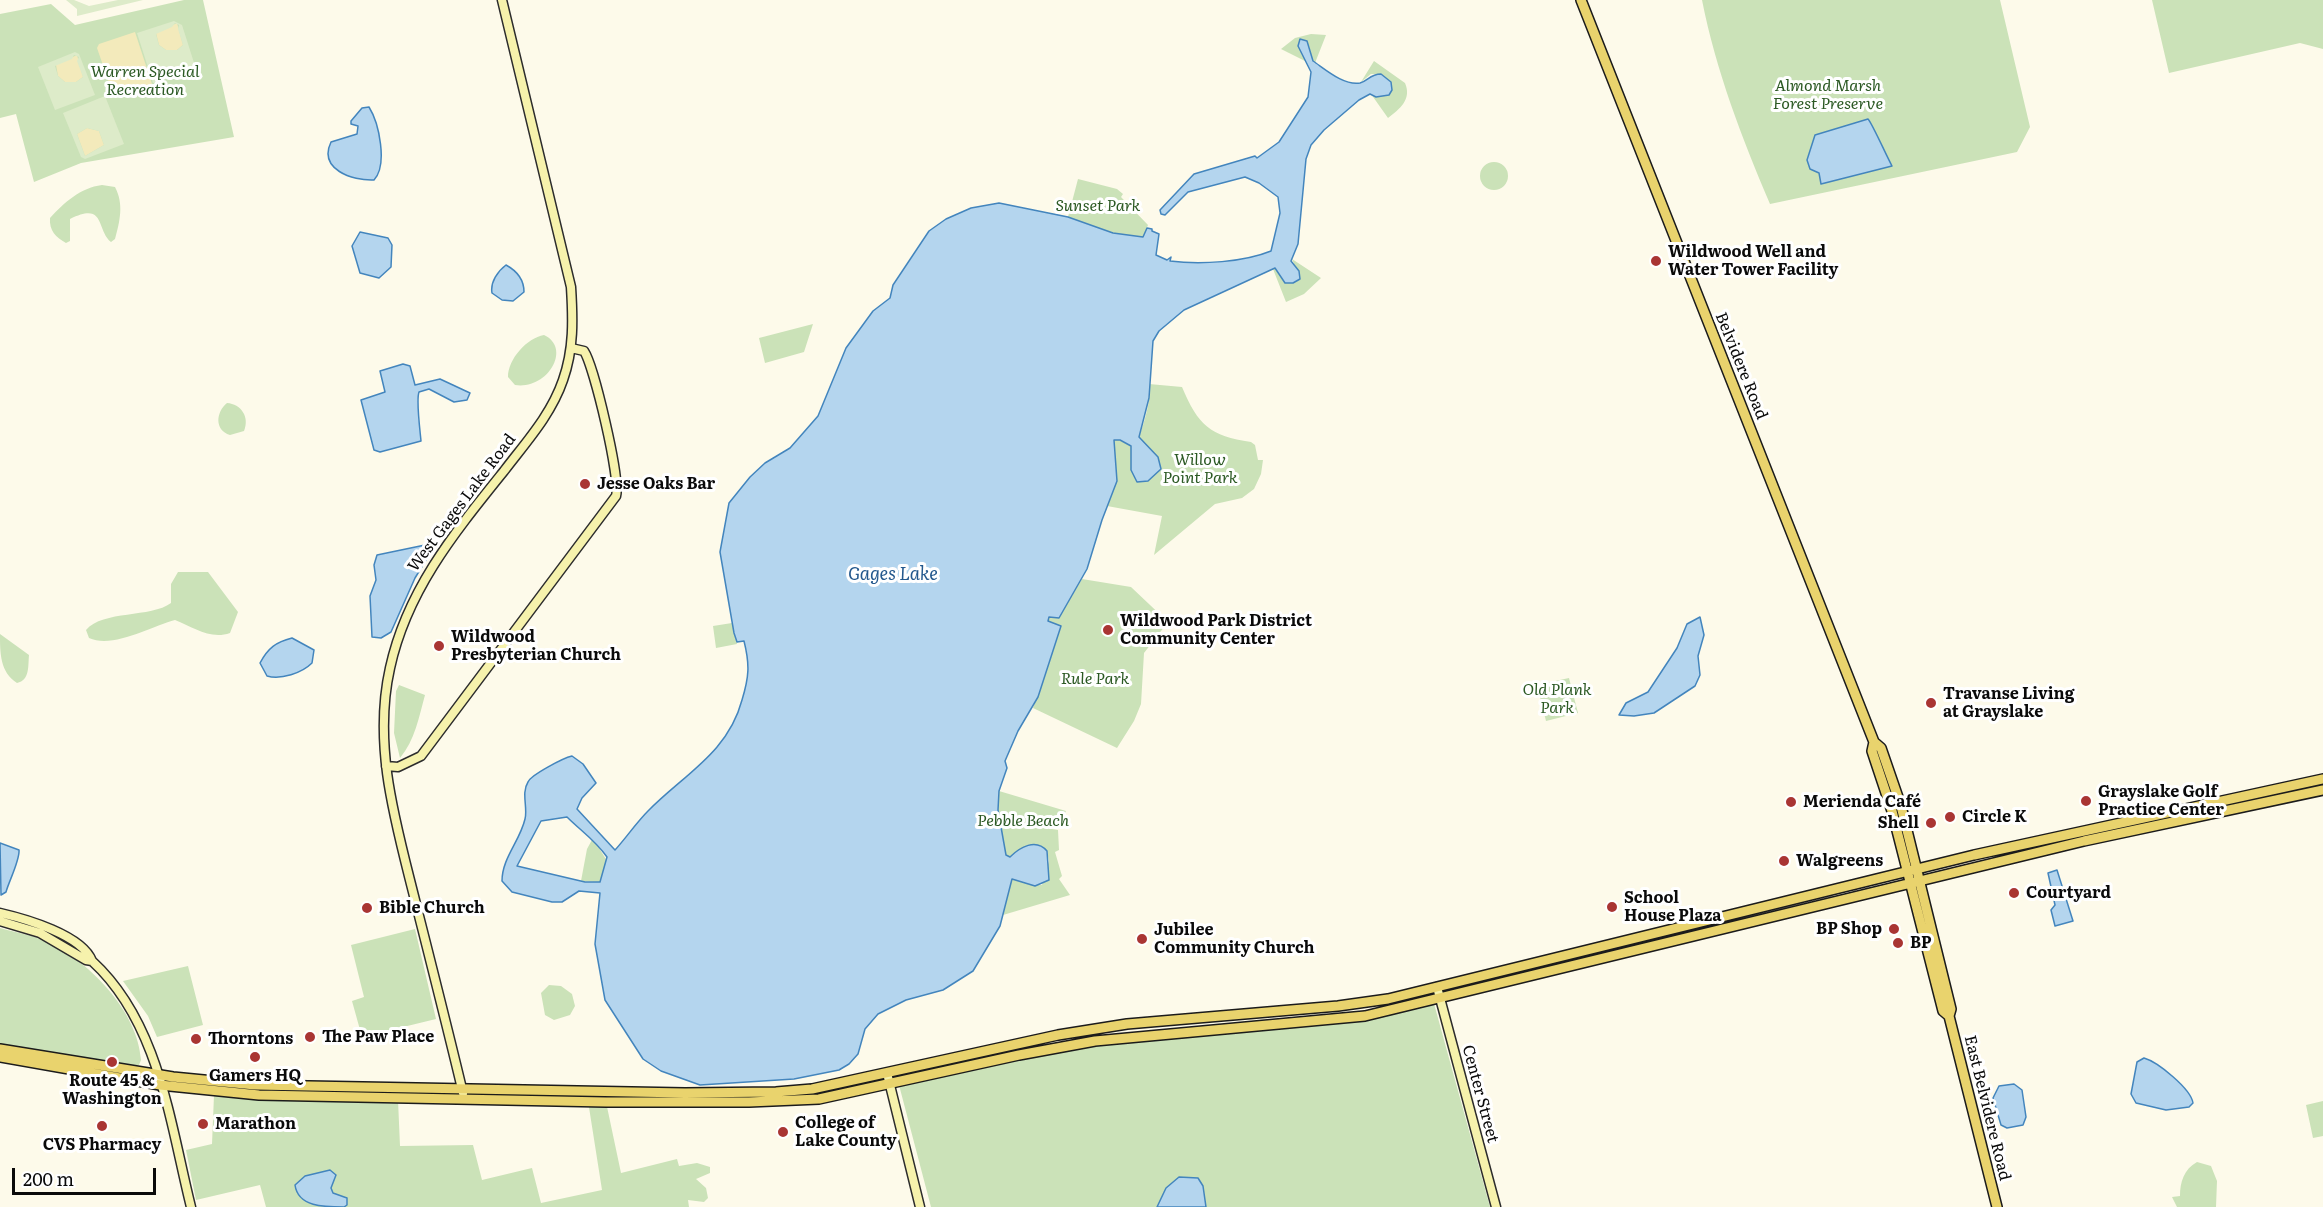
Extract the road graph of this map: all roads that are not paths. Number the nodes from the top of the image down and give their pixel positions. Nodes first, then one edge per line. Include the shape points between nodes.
1 (502, 0) edge
2 (1581, 0) edge
3 (571, 348) junction
4 (386, 766) junction
5 (2323, 779) edge
6 (2323, 790) edge
7 (1913, 871) junction
8 (1916, 883) junction
9 (0, 913) edge
10 (0, 921) edge
11 (92, 961) junction
12 (1519, 967) junction
13 (1522, 979) junction
14 (1437, 987) junction
15 (1440, 998) junction
16 (0, 1049) edge
17 (0, 1057) edge
18 (887, 1073) junction
19 (157, 1074) junction
20 (890, 1084) junction
21 (160, 1085) junction
22 (464, 1094) junction
23 (191, 1207) edge
24 (920, 1207) edge
25 (1496, 1207) edge
26 (1996, 1207) edge

1 - 3 street, West Gages Lake Road via 571,286
2 - 7 main road, Belvidere Road via 1874,742 1881,748 1893,781
3 - 4 street, West Gages Lake Road via 549,411 443,548 409,608 386,690
3 - 4 street via 584,351 592,370 616,474 616,496 421,756 398,767
4 - 22 street, West Gages Lake Road via 405,859
5 - 7 main road
6 - 8 main road via 2084,841
7 - 8 main road, Belvidere Road
7 - 12 main road
8 - 13 main road
8 - 26 main road, East Belvidere Road via 1952,1009 1949,1016
9 - 11 street via 58,933 86,951
10 - 11 street via 40,933
11 - 19 street via 132,1007 148,1040
12 - 13 main road
12 - 14 main road
13 - 15 main road
14 - 15 street, Center Street
14 - 18 main road via 1338,1006 1127,1024 1058,1035
15 - 20 main road via 1365,1016 1180,1031 1059,1047
15 - 25 street, Center Street
16 - 19 main road
17 - 21 main road
18 - 20 street
18 - 22 main road via 812,1089 776,1092
19 - 21 street
19 - 22 main road via 255,1086
20 - 22 main road via 785,1102
20 - 24 street
21 - 22 main road via 259,1095
21 - 23 street

